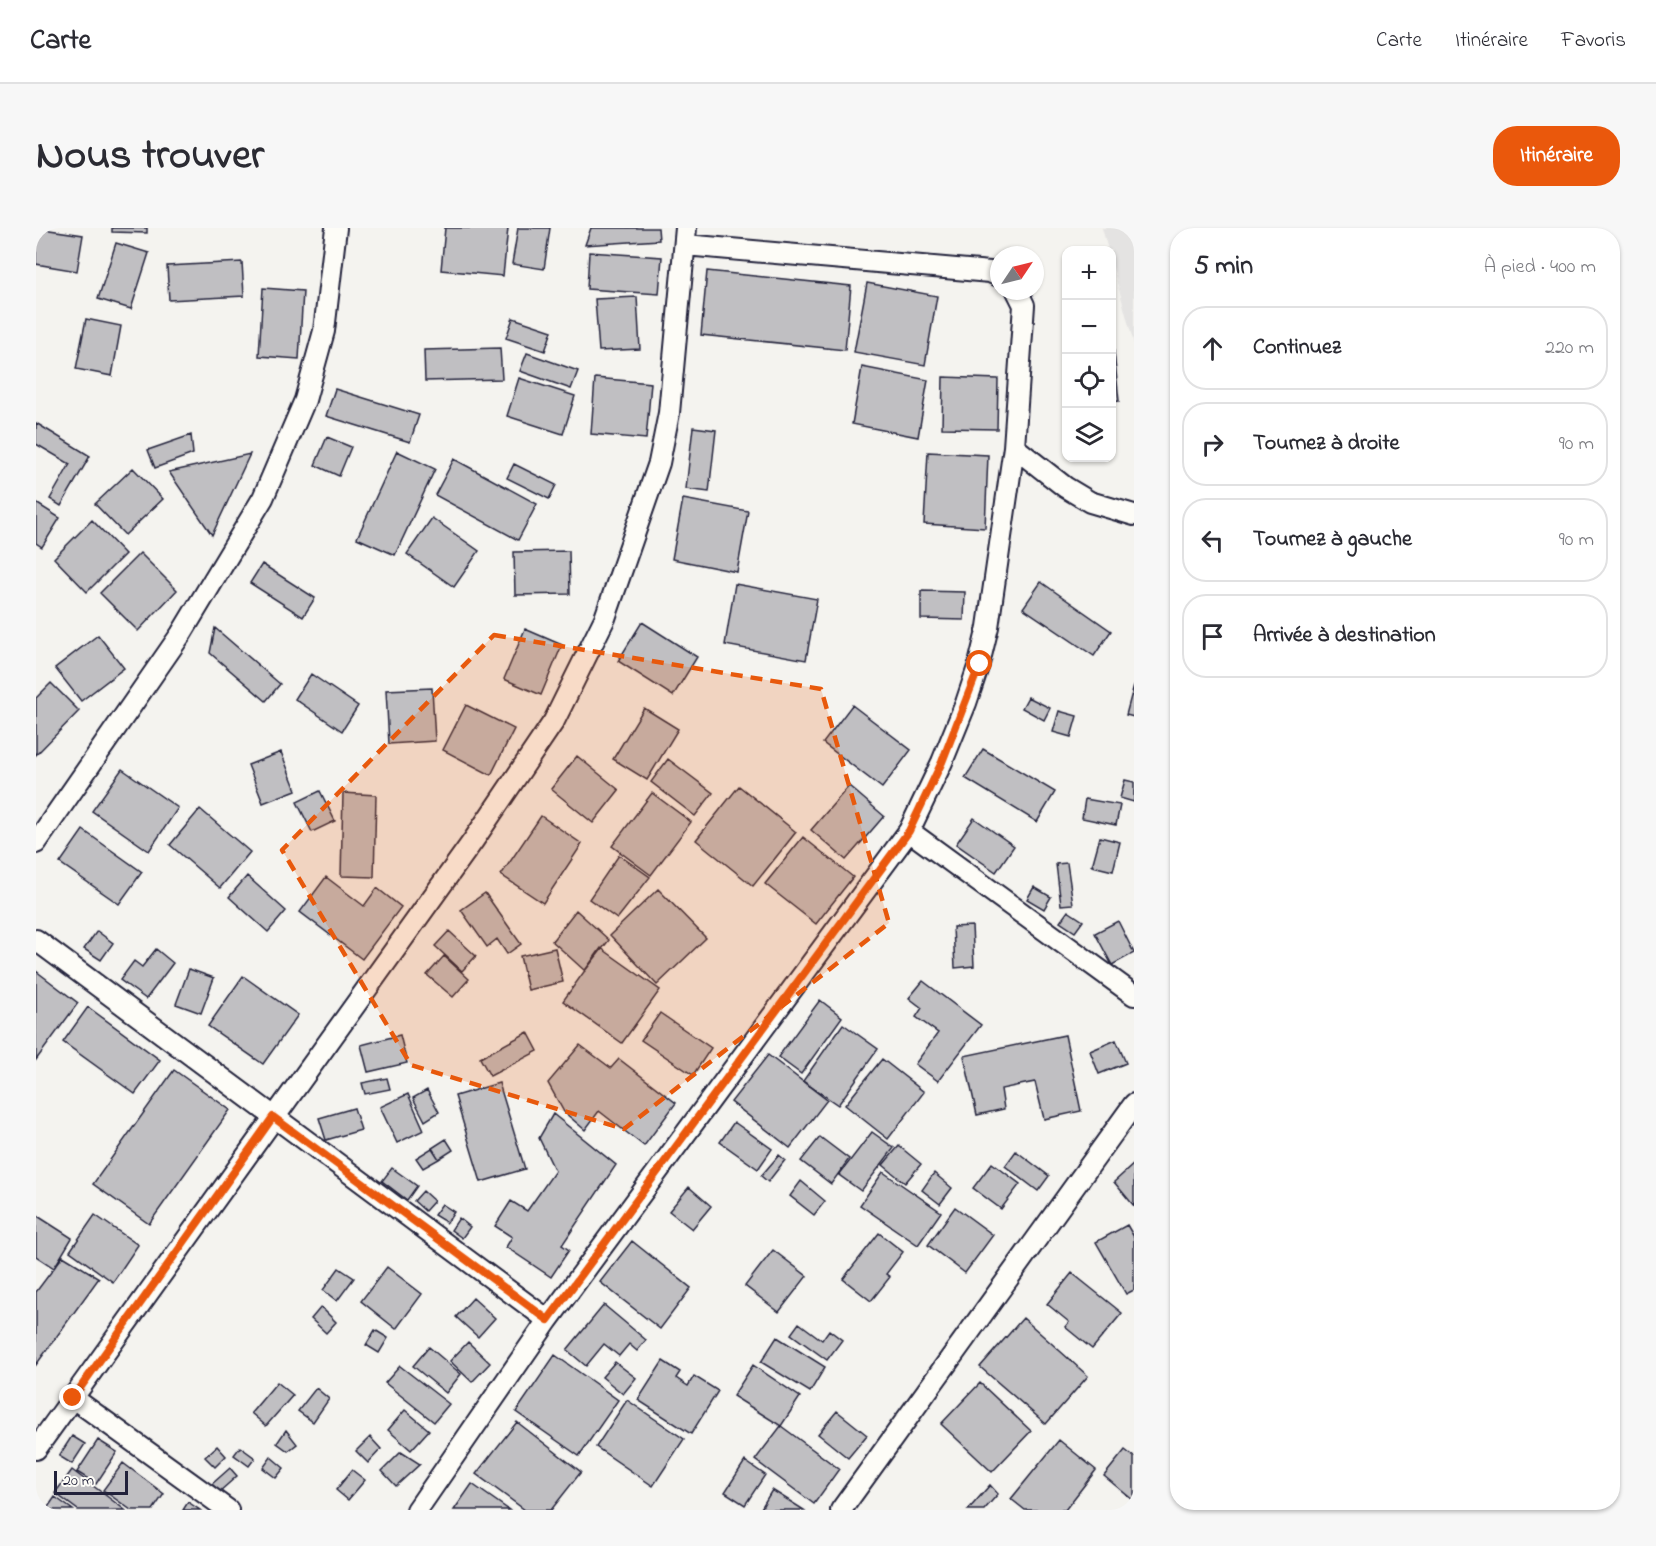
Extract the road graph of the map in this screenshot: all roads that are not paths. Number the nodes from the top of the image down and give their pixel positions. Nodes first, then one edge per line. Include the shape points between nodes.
1 (336, 228) edge
2 (685, 236) edge
3 (990, 272) edge
4 (1022, 300) edge
5 (1014, 447) junction
6 (1134, 515) edge
7 (909, 831) junction
8 (36, 843) edge
9 (36, 940) edge
10 (1134, 994) edge
11 (1134, 1104) edge
12 (273, 1117) junction
13 (548, 1320) junction
14 (73, 1398) junction
15 (36, 1449) edge
16 (228, 1510) edge
17 (417, 1510) edge
18 (842, 1510) edge

1 - 8 street via 324,331 305,400 263,498 181,634
2 - 3 street
2 - 12 street via 669,413 659,463 605,618 554,721 473,841
4 - 5 street
5 - 6 street via 1090,502
5 - 7 street via 980,664 942,762
7 - 10 street
7 - 13 street
9 - 12 street
11 - 18 street
12 - 13 street
12 - 14 street
13 - 17 street
14 - 15 street
14 - 16 street

